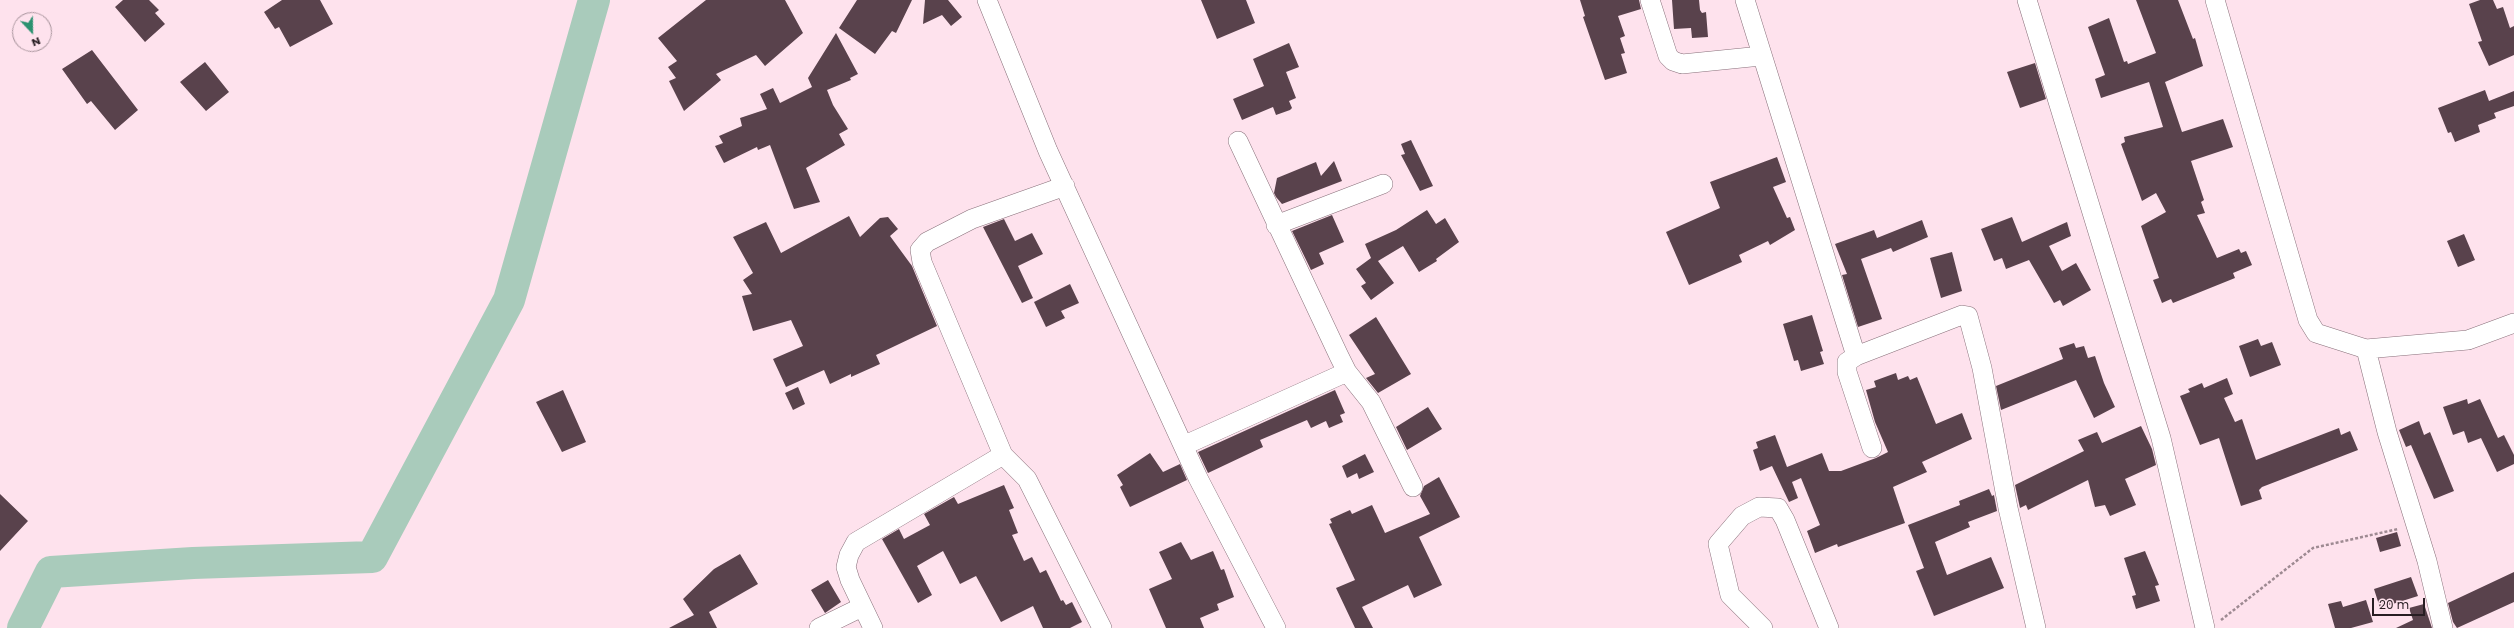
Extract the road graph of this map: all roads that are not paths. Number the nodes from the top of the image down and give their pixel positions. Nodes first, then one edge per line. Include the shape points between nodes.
1 (987, 0) edge
2 (1650, 0) edge
3 (1745, 0) edge
4 (2026, 0) edge
5 (2215, 0) edge
6 (1761, 56) junction
7 (1238, 141) dead end
8 (1383, 184) dead end
9 (1065, 186) junction
10 (1276, 225) junction
11 (2514, 323) edge
12 (2366, 349) junction
13 (1856, 356) junction
14 (1347, 372) junction
15 (1185, 445) junction
16 (1872, 448) dead end
17 (1003, 455) junction
18 (1414, 487) dead end
19 (862, 607) junction
20 (2211, 626) edge
21 (819, 628) edge
22 (873, 628) edge
23 (1102, 628) edge
24 (1276, 628) edge
25 (1763, 628) edge
26 (1829, 628) edge
27 (2036, 628) edge
28 (2443, 628) edge

1 - 9 street via 1048,151
2 - 6 street via 1668,56 1673,61 1682,64
3 - 6 street
4 - 20 street via 2161,438
5 - 12 street via 2308,320 2316,333
6 - 13 street
7 - 10 street
8 - 10 street
9 - 15 street
9 - 17 street via 972,220 927,242 920,250 922,262
10 - 14 street
11 - 12 street via 2468,340
12 - 28 street
13 - 16 street via 1846,362 1847,372
13 - 27 street via 1962,315 1968,316 1982,368 2008,508
14 - 15 street
14 - 18 street via 1371,402
15 - 24 street via 1198,478
17 - 19 street via 856,542 846,567
17 - 23 street via 1027,479
19 - 21 street
19 - 22 street
25 - 26 street via 1730,594 1718,544 1742,516 1759,507 1778,508 1785,520

